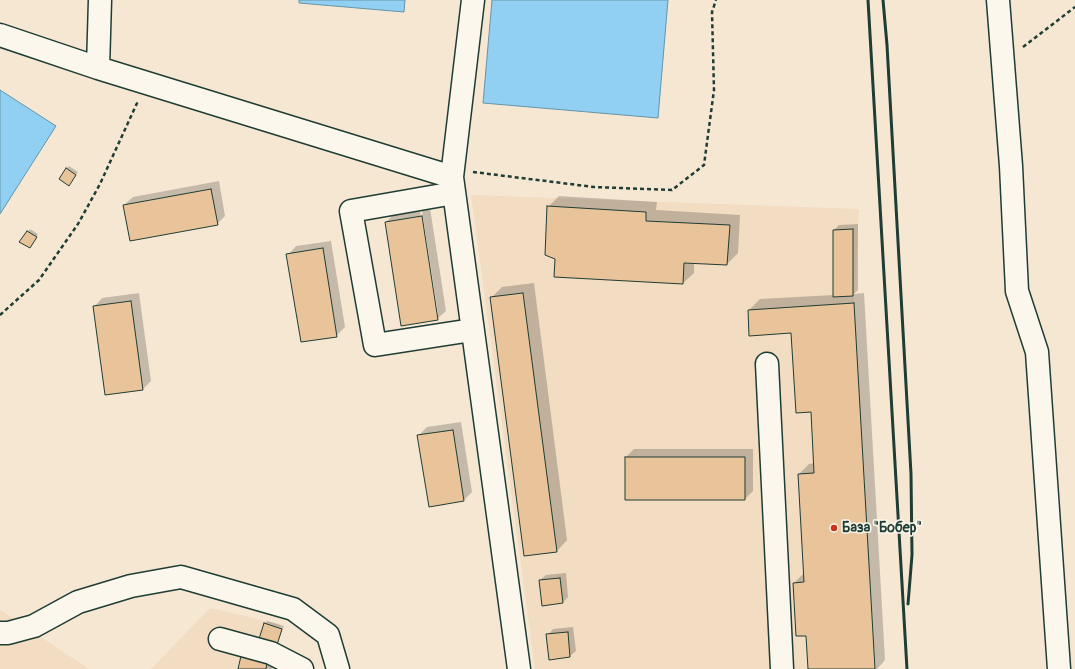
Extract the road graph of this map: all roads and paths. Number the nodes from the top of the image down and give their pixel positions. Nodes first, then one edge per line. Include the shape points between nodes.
1 (100, 0) edge
2 (473, 0) edge
3 (716, 0) edge
4 (998, 0) edge
5 (1075, 7) edge
6 (0, 35) edge
7 (1002, 63) junction
8 (98, 68) junction
9 (147, 83) junction
10 (453, 180) junction
11 (0, 315) edge
12 (472, 330) junction
13 (767, 364) dead end
14 (0, 633) edge
15 (220, 639) dead end
16 (302, 669) edge
17 (338, 669) edge
18 (519, 669) edge
19 (782, 669) edge
20 (1059, 669) edge

1 - 8 lane
2 - 10 lane
3 - 10 path via 712,12 714,90 704,165 672,190
4 - 7 lane
5 - 7 path
6 - 8 lane
7 - 20 lane via 1017,292 1037,352
8 - 9 lane
9 - 10 lane
9 - 11 path via 100,184 78,224 40,280
10 - 12 lane
10 - 12 lane via 351,211 375,345
12 - 18 lane
13 - 19 lane
14 - 17 lane via 34,626 78,602 131,586 181,577 293,609 328,635
15 - 16 lane via 271,653

